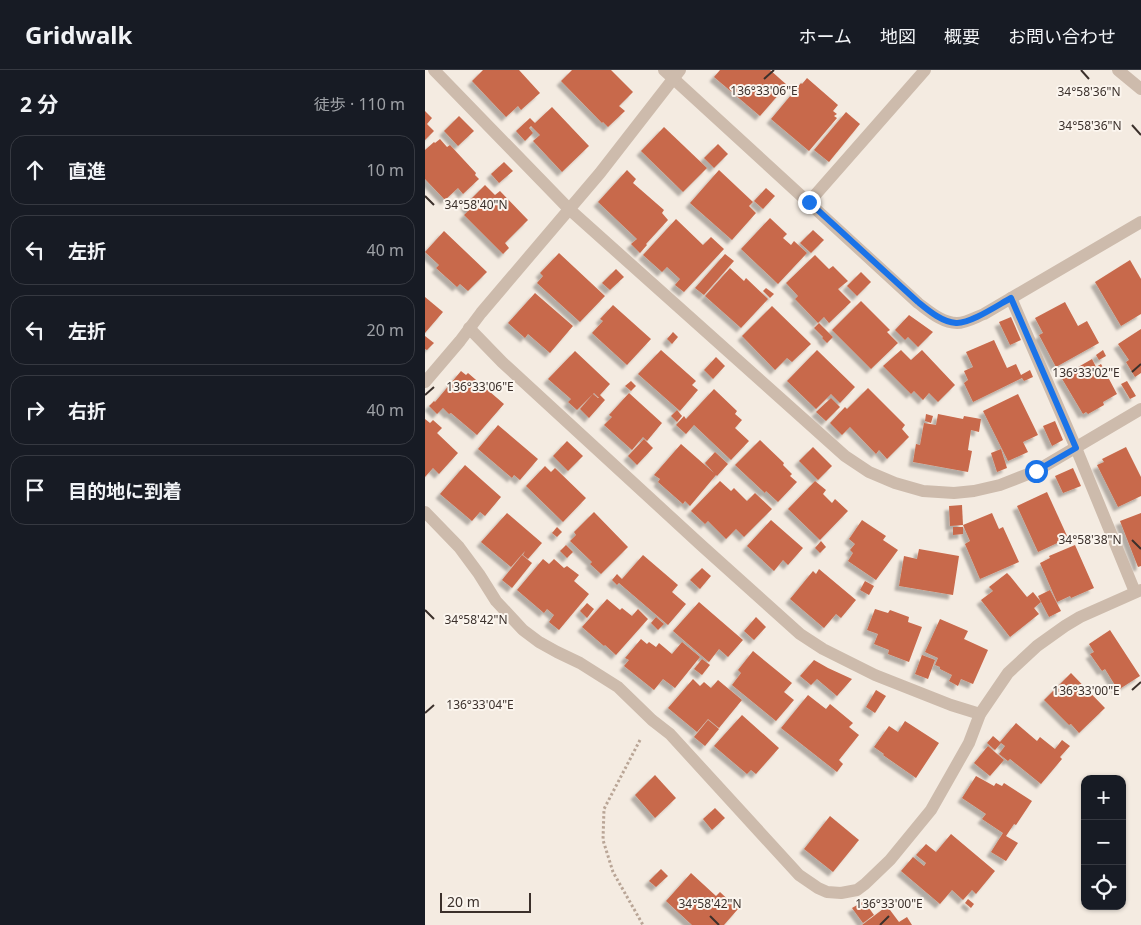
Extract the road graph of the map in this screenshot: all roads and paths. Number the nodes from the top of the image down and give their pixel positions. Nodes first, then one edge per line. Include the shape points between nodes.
1 (434, 70) edge
2 (925, 70) edge
3 (1118, 70) edge
4 (672, 73) edge
5 (1141, 89) edge
6 (809, 202) junction
7 (569, 209) junction
8 (1141, 222) edge
9 (1011, 298) junction
10 (469, 328) junction
11 (425, 382) edge
12 (1141, 409) edge
13 (1076, 448) junction
14 (425, 512) edge
15 (1138, 591) edge
16 (980, 714) junction
17 (652, 720) junction
18 (643, 925) edge

1 - 7 street
2 - 6 street
3 - 5 street
4 - 6 street
4 - 7 street via 612,158
6 - 9 street via 932,314 958,323 984,314
7 - 10 street
7 - 13 street via 845,456 869,472 923,491 974,492 1036,471
8 - 9 street
9 - 13 street
10 - 11 street
10 - 16 street via 800,634 875,675
12 - 13 street
13 - 15 street
14 - 17 street via 459,547 496,601 523,630 617,687
15 - 16 street via 1080,617 1037,646 1009,673
16 - 17 street via 969,743 922,823 865,884 857,890 841,893 827,892 799,875 670,734
17 - 18 path via 604,808 603,840 613,872

